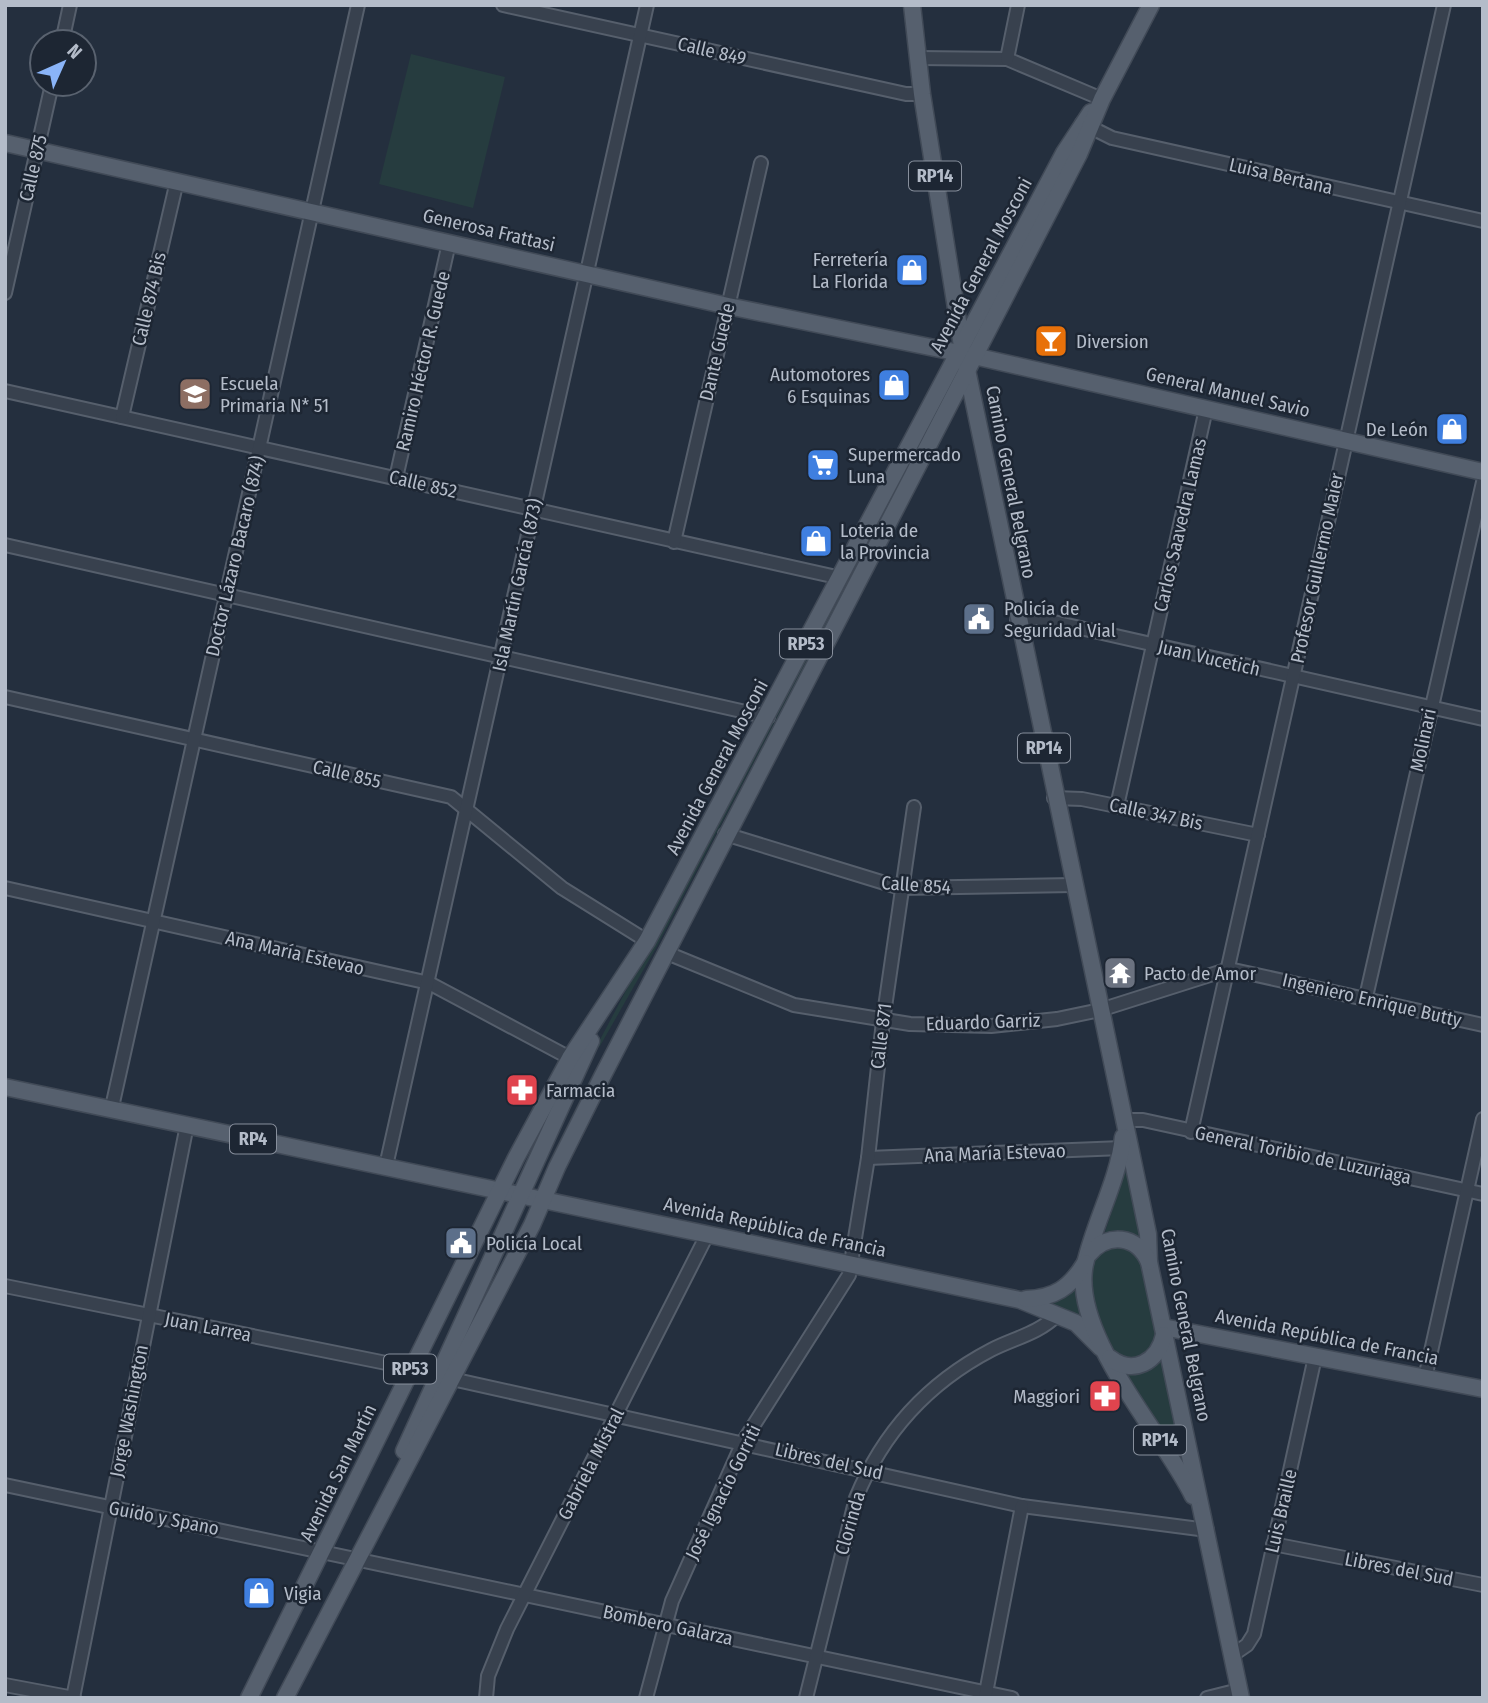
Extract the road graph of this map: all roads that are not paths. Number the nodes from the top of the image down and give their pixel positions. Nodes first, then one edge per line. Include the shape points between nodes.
1 (70, 5) edge
2 (358, 5) edge
3 (503, 5) edge
4 (648, 5) edge
5 (912, 5) edge
6 (1017, 5) edge
7 (1151, 5) edge
8 (1444, 5) edge
9 (65, 28) edge
10 (640, 35) junction
11 (918, 58) junction
12 (1007, 59) junction
13 (922, 94) junction
14 (49, 98) edge
15 (1102, 99) junction
16 (1086, 126) junction
17 (5, 143) edge
18 (37, 150) junction
19 (761, 163) dead end
20 (177, 181) junction
21 (1400, 203) junction
22 (313, 212) junction
23 (1483, 222) edge
24 (449, 243) junction
25 (586, 274) junction
26 (5, 293) edge
27 (728, 306) junction
28 (965, 355) junction
29 (5, 391) edge
30 (1206, 409) junction
31 (122, 417) junction
32 (1345, 439) junction
33 (261, 448) junction
34 (1483, 472) edge
35 (396, 478) junction
36 (1483, 482) edge
37 (533, 509) junction
38 (674, 542) junction
39 (5, 545) edge
40 (841, 578) junction
41 (227, 594) junction
42 (1017, 620) junction
43 (1152, 646) junction
44 (502, 656) junction
45 (1293, 677) junction
46 (5, 697) edge
47 (1430, 708) junction
48 (768, 718) junction
49 (1483, 719) edge
50 (193, 739) junction
51 (1054, 798) junction
52 (1117, 806) junction
53 (914, 807) dead end
54 (468, 809) junction
55 (725, 834) junction
56 (1258, 835) junction
57 (1073, 884) junction
58 (5, 888) edge
59 (901, 888) junction
60 (154, 921) junction
61 (647, 941) junction
62 (667, 953) junction
63 (1229, 969) junction
64 (429, 983) junction
65 (1366, 998) junction
66 (1100, 1010) junction
67 (883, 1021) junction
68 (1483, 1025) edge
69 (570, 1058) junction
70 (5, 1087) edge
71 (112, 1107) junction
72 (1483, 1118) edge
73 (1124, 1123) junction
74 (187, 1125) junction
75 (1191, 1132) junction
76 (1122, 1148) junction
77 (868, 1158) junction
78 (386, 1166) junction
79 (500, 1191) junction
80 (1467, 1191) junction
81 (1483, 1194) edge
82 (521, 1195) junction
83 (543, 1200) junction
84 (707, 1235) junction
85 (1087, 1259) junction
86 (1149, 1262) junction
87 (851, 1264) junction
88 (5, 1286) edge
89 (1020, 1300) junction
90 (148, 1315) junction
91 (1057, 1315) junction
92 (1164, 1331) junction
93 (1103, 1351) junction
94 (1315, 1357) junction
95 (411, 1368) junction
96 (1425, 1378) junction
97 (452, 1380) junction
98 (1483, 1389) edge
99 (615, 1417) junction
100 (743, 1442) junction
101 (867, 1470) junction
102 (5, 1485) edge
103 (1022, 1506) junction
104 (110, 1508) junction
105 (1207, 1530) junction
106 (370, 1536) junction
107 (1273, 1544) junction
108 (324, 1550) junction
109 (357, 1557) junction
110 (1483, 1585) edge
111 (524, 1595) junction
112 (664, 1623) junction
113 (817, 1656) junction
114 (1231, 1656) junction
115 (5, 1685) edge
116 (1240, 1694) edge
117 (985, 1695) edge
118 (74, 1698) edge
119 (248, 1698) edge
120 (285, 1698) edge
121 (486, 1698) edge
122 (646, 1698) edge
123 (806, 1698) edge
124 (1012, 1698) edge
125 (1207, 1698) edge

1 - 9 street
2 - 22 street, Doctor Lázaro Bacaro (874)
3 - 10 street, Calle 849
4 - 10 street, Isla Martín García (873)
5 - 11 main road, Camino General Belgrano / RP14
6 - 12 street
7 - 15 main road, Avenida General Mosconi
8 - 21 street, Profesor Guillermo Maier
10 - 13 street, Calle 849
10 - 25 street, Isla Martín García (873)
11 - 12 street
11 - 13 main road, Camino General Belgrano / RP14
12 - 15 street
13 - 28 main road, Camino General Belgrano / RP14
14 - 18 street, Calle 875
15 - 16 main road, Avenida General Mosconi
16 - 21 street, Luisa Bertana via 1112,138
16 - 28 main road, Avenida General Mosconi
17 - 18 main road, Generosa Frattasi
18 - 20 main road, Generosa Frattasi
18 - 26 street, Calle 875
19 - 27 street, Dante Guede
20 - 22 main road, Generosa Frattasi
20 - 31 street, Calle 874 Bis
21 - 23 street, Luisa Bertana
21 - 32 street, Profesor Guillermo Maier
22 - 24 main road, Generosa Frattasi
22 - 33 street, Doctor Lázaro Bacaro (874)
24 - 25 main road, Generosa Frattasi
24 - 35 street, Ramiro Héctor R. Guede
25 - 27 main road, Generosa Frattasi
25 - 37 street, Isla Martín García (873)
27 - 28 main road, Generosa Frattasi
27 - 38 street, Dante Guede
28 - 30 main road, General Manuel Savio
28 - 40 main road, Avenida General Mosconi / RP53
28 - 42 main road, Camino General Belgrano / RP14
28 - 55 main road, Avenida General Mosconi / RP53
29 - 31 street, Calle 852
30 - 32 main road, General Manuel Savio
30 - 43 street, Carlos Saavedra Lamas
31 - 33 street, Calle 852
32 - 34 main road, General Manuel Savio
32 - 45 street, Profesor Guillermo Maier
33 - 35 street, Calle 852
33 - 41 street, Doctor Lázaro Bacaro (874)
35 - 37 street, Calle 852
36 - 47 street, Molinari
37 - 38 street, Calle 852
37 - 44 street, Isla Martín García (873)
38 - 40 street, Calle 852
39 - 41 street
40 - 48 main road, Avenida General Mosconi / RP53
41 - 44 street
41 - 50 street, Doctor Lázaro Bacaro (874)
42 - 43 street, Juan Vucetich via 1035,618
42 - 51 main road, Camino General Belgrano / RP14
43 - 45 street, Juan Vucetich
43 - 52 street, Carlos Saavedra Lamas
44 - 48 street
44 - 54 street, Isla Martín García (873)
45 - 47 street, Juan Vucetich
45 - 56 street, Profesor Guillermo Maier
46 - 50 street, Calle 855
47 - 49 street, Juan Vucetich
47 - 65 street, Molinari
48 - 61 main road, Avenida General Mosconi / RP53
50 - 54 street, Calle 855 via 451,797
50 - 60 street, Doctor Lázaro Bacaro (874)
51 - 52 street, Calle 347 Bis
51 - 57 main road, Camino General Belgrano / RP14
52 - 56 street, Calle 347 Bis
53 - 59 street, Calle 871
54 - 61 street, Calle 855 via 562,888
54 - 64 street, Isla Martín García (873)
55 - 59 street, Calle 854
55 - 62 main road, Avenida General Mosconi / RP53
56 - 63 street, Profesor Guillermo Maier
57 - 59 street, Calle 854
57 - 66 main road, Camino General Belgrano / RP14
58 - 60 street, Ana María Estevao
59 - 67 street, Calle 871
60 - 64 street, Ana María Estevao
60 - 71 street, Doctor Lázaro Bacaro (874)
61 - 69 main road, Avenida General Mosconi / RP53
61 - 82 main road, RP53 via 586,1051
62 - 67 street, Eduardo Garriz via 772,998
62 - 83 main road, Avenida General Mosconi / RP53
63 - 65 street, Ingeniero Enrique Butty
63 - 66 street, Ingeniero Enrique Butty
63 - 75 street, Profesor Guillermo Maier
64 - 69 street, Ana María Estevao
64 - 78 street, Isla Martín García (873)
65 - 68 street, Ingeniero Enrique Butty
66 - 67 street, Eduardo Garriz via 991,1026
66 - 73 main road, Camino General Belgrano / RP14
67 - 77 street, Calle 871
69 - 79 main road, Avenida General Mosconi / RP53
70 - 71 main road, RP4
71 - 74 main road, RP4
72 - 80 street
73 - 75 street, General Toribio de Luzuriaga via 1143,1120
73 - 76 main road, Camino General Belgrano / RP14
73 - 86 main road, Camino General Belgrano / RP14 via 1148,1234
74 - 78 main road, RP4
74 - 90 street, Jorge Washington
75 - 80 street, General Toribio de Luzuriaga
76 - 77 street, Ana María Estevao
76 - 85 main road, Camino General Belgrano / RP14
77 - 87 street, Calle 871
78 - 79 main road, RP4
79 - 82 main road, RP4
79 - 95 main road, Avenida San Martín / RP53
80 - 81 street, General Toribio de Luzuriaga
80 - 96 street
82 - 83 main road, Avenida República de Francia / RP4
82 - 106 main road, RP53 via 397,1466
83 - 84 main road, Avenida República de Francia / RP4
83 - 97 main road, RP53
84 - 87 main road, Avenida República de Francia / RP4
84 - 99 street, Gabriela Mistral
85 - 86 main road, RP4 via 1096,1246 1114,1238 1136,1245
85 - 89 main road, Avenida República de Francia / RP4 via 1073,1281 1056,1295
85 - 93 main road, Camino General Belgrano via 1087,1300
86 - 92 main road, Camino General Belgrano
87 - 89 main road, Avenida República de Francia / RP4
87 - 100 street, José Ignacio Gorriti via 846,1283
88 - 90 street, Juan Larrea
89 - 91 main road, Avenida República de Francia / RP4
90 - 95 street, Juan Larrea
90 - 104 street, Jorge Washington
91 - 93 main road, Avenida República de Francia / RP4 via 1076,1323
91 - 101 street, Clorinda via 1043,1329 992,1350 934,1387 911,1408
92 - 93 main road, RP4 via 1154,1357 1141,1365 1124,1366
92 - 94 main road, Avenida República de Francia
92 - 105 main road, Camino General Belgrano / RP14
93 - 105 main road, Camino General Belgrano / RP14 via 1186,1480
94 - 96 main road, Avenida República de Francia
94 - 107 street, Luis Braille
95 - 108 main road, Avenida San Martín / RP53
96 - 98 main road, Avenida República de Francia
97 - 99 street, Libres del Sud
97 - 106 main road, RP53
99 - 100 street, Libres del Sud
99 - 111 street, Gabriela Mistral
100 - 101 street, Libres del Sud
100 - 112 street, José Ignacio Gorriti
101 - 103 street, Libres del Sud
101 - 113 street, Clorinda via 845,1533
102 - 104 street, Guido y Spano
103 - 105 street, Libres del Sud
103 - 117 street
104 - 108 street, Guido y Spano
104 - 118 street, Jorge Washington
105 - 114 main road, Camino General Belgrano / RP14
106 - 109 main road, RP53
107 - 110 street, Libres del Sud
107 - 114 street, Luis Braille via 1254,1634
108 - 109 street, Bombero Galarza
108 - 119 main road, Avenida San Martín / RP53
109 - 111 street, Bombero Galarza
109 - 120 main road, RP53
111 - 112 street, Bombero Galarza
111 - 121 street, Gabriela Mistral via 497,1651
112 - 113 street, Bombero Galarza
112 - 122 street, José Ignacio Gorriti
113 - 117 street, Bombero Galarza
113 - 123 street, Clorinda
114 - 116 main road, Camino General Belgrano / RP14
115 - 118 street
116 - 125 street
117 - 124 street, Bombero Galarza

